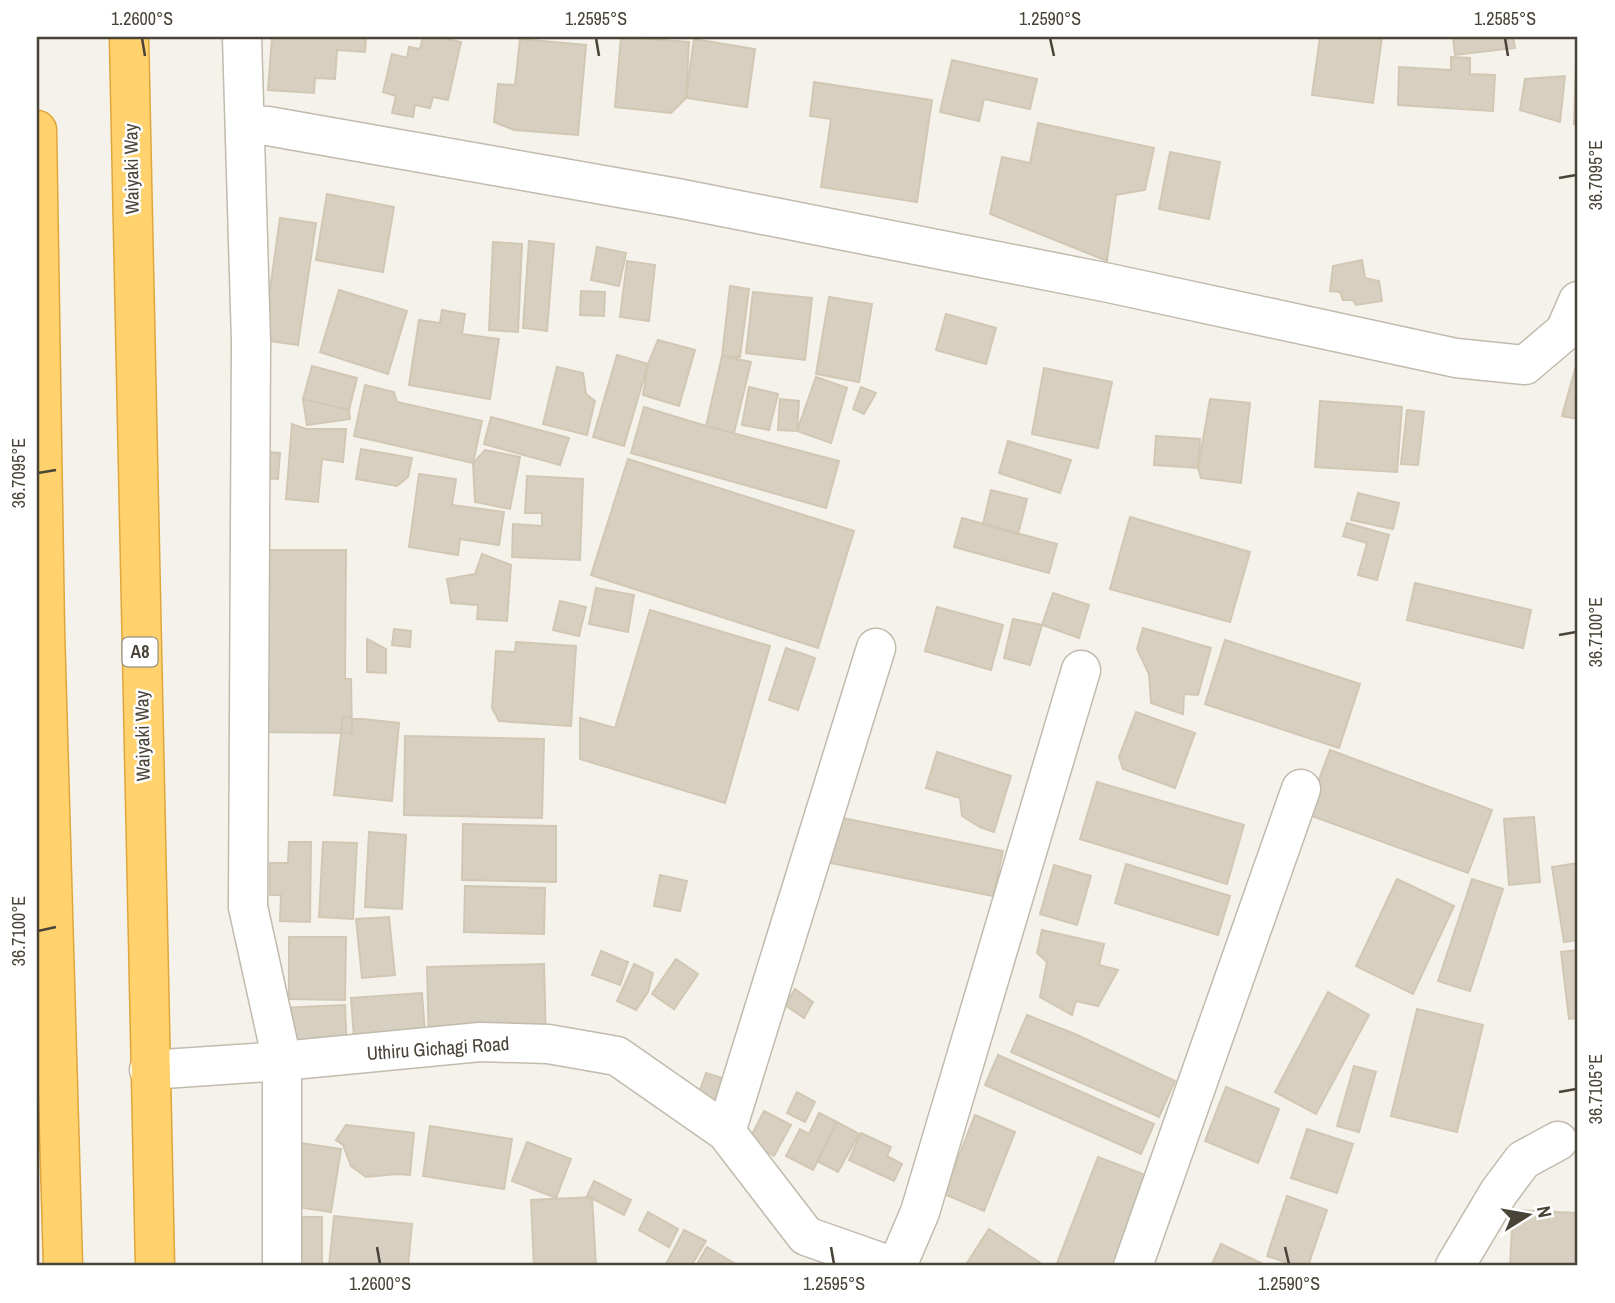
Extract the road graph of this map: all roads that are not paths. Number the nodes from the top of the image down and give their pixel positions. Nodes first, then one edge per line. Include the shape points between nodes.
1 (128, 37) edge
2 (242, 37) edge
3 (246, 125) junction
4 (37, 130) edge
5 (1578, 301) edge
6 (876, 648) dead end
7 (1081, 670) dead end
8 (1301, 789) dead end
9 (282, 1061) junction
10 (149, 1070) junction
11 (726, 1132) junction
12 (1558, 1141) dead end
13 (805, 1251) edge
14 (64, 1266) edge
15 (155, 1266) edge
16 (282, 1266) edge
17 (891, 1266) edge
18 (897, 1266) edge
19 (1133, 1266) edge
20 (1455, 1266) edge

1 - 10 highway, Waiyaki Way / A8
2 - 3 street
3 - 5 street via 677,198 1109,283 1456,358 1525,365 1565,331
3 - 9 street via 248,908
4 - 14 highway via 44,616
6 - 11 street
7 - 18 street via 920,1212
8 - 19 street
9 - 10 street, Uthiru Gichagi Road
9 - 11 street, Uthiru Gichagi Road via 480,1042 548,1044 617,1056
9 - 16 street
10 - 15 highway, Waiyaki Way / A8
11 - 13 street, Uthiru Gichagi Road
12 - 20 street via 1523,1160
13 - 17 street, Uthiru Gichagi Road

